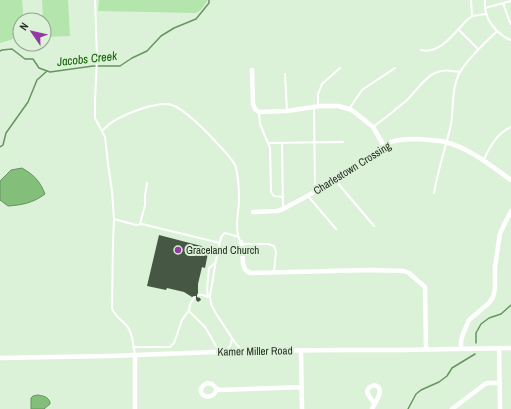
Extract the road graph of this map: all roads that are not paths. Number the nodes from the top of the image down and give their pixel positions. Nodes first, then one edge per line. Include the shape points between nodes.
1 (95, 0) edge
2 (471, 0) edge
3 (485, 0) edge
4 (511, 2) edge
5 (503, 3) junction
6 (485, 8) junction
7 (486, 14) junction
8 (472, 16) junction
9 (511, 24) edge
10 (458, 29) junction
11 (496, 31) junction
12 (511, 40) edge
13 (478, 49) junction
14 (421, 50) dead end
15 (340, 68) dead end
16 (395, 68) dead end
17 (252, 70) dead end
18 (460, 72) junction
19 (285, 74) dead end
20 (316, 106) junction
21 (349, 109) junction
22 (287, 111) junction
23 (259, 112) junction
24 (374, 127) junction
25 (511, 127) edge
26 (102, 131) junction
27 (314, 142) junction
28 (343, 142) dead end
29 (268, 143) junction
30 (282, 143) junction
31 (447, 143) junction
32 (384, 146) junction
33 (483, 161) junction
34 (335, 180) junction
35 (511, 180) edge
36 (147, 183) dead end
37 (315, 192) junction
38 (434, 193) dead end
39 (308, 196) junction
40 (282, 197) junction
41 (283, 209) junction
42 (511, 211) edge
43 (253, 212) dead end
44 (114, 219) junction
45 (140, 224) junction
46 (374, 226) dead end
47 (336, 229) dead end
48 (238, 237) junction
49 (220, 243) junction
50 (241, 243) junction
51 (215, 263) junction
52 (274, 273) junction
53 (199, 295) dead end
54 (209, 297) junction
55 (194, 298) dead end
56 (189, 310) junction
57 (232, 338) junction
58 (133, 347) junction
59 (499, 348) junction
60 (511, 348) edge
61 (426, 349) junction
62 (461, 349) junction
63 (301, 350) junction
64 (245, 351) junction
65 (220, 352) junction
66 (226, 352) junction
67 (135, 355) junction
68 (0, 358) edge
69 (500, 383) junction
70 (302, 387) junction
71 (217, 389) dead end
72 (375, 404) dead end
73 (135, 409) edge
74 (302, 409) edge
75 (372, 409) edge
76 (452, 409) edge
77 (500, 409) edge

1 - 26 lane via 95,118
2 - 8 lane
3 - 6 lane
4 - 5 lane
5 - 6 lane
5 - 9 lane
6 - 7 lane
7 - 8 lane
7 - 11 lane
8 - 10 lane
10 - 13 lane
10 - 14 lane via 441,46
11 - 12 lane
11 - 13 lane
13 - 18 lane
15 - 20 lane via 322,84
16 - 21 lane via 362,90
17 - 23 street via 253,104
18 - 24 lane via 441,71 429,76 407,100
18 - 31 lane via 454,90
19 - 22 lane
20 - 21 street
20 - 22 street
20 - 27 lane
21 - 24 street
22 - 23 street
23 - 29 lane via 260,124
24 - 32 street
25 - 33 lane via 499,135
26 - 44 lane via 105,137
26 - 48 lane via 120,118 159,104 172,105 185,113 206,131 236,166 239,198
27 - 28 lane
27 - 30 lane
27 - 37 lane
29 - 30 lane
29 - 40 lane via 271,192 274,196
30 - 40 lane
31 - 32 street, Charlestown Crossing via 410,140 395,141
31 - 33 street, Charlestown Crossing
31 - 38 lane
32 - 34 street, Charlestown Crossing
33 - 35 street, Charlestown Crossing
34 - 37 street, Charlestown Crossing
34 - 46 lane
36 - 45 lane
37 - 39 street, Charlestown Crossing
39 - 41 street, Charlestown Crossing
39 - 47 lane
40 - 41 lane
41 - 43 street
42 - 62 street via 500,233 493,297 489,304 469,320 461,341
44 - 45 lane
44 - 58 lane via 112,308 130,331
45 - 49 lane
48 - 49 lane via 225,233
48 - 50 lane
49 - 51 lane
50 - 52 street via 247,272
50 - 52 lane via 274,246
51 - 54 lane
51 - 54 lane via 209,268 206,289
52 - 61 street via 370,270 409,273 425,287
53 - 54 lane
54 - 57 lane via 215,312
55 - 56 lane
56 - 58 lane via 170,347
56 - 65 lane via 205,327
57 - 64 lane
57 - 66 lane
58 - 67 lane
59 - 60 street, Kamer Miller Road
59 - 62 street, Kamer Miller Road
59 - 69 street
61 - 62 street, Kamer Miller Road
61 - 63 street, Kamer Miller Road
63 - 64 street, Kamer Miller Road
63 - 70 street
64 - 66 street, Kamer Miller Road
65 - 66 street, Kamer Miller Road
65 - 67 street, Kamer Miller Road
67 - 68 street, Kamer Miller Road
67 - 73 street
69 - 76 street via 485,384
69 - 77 street
70 - 71 street
70 - 74 street
72 - 75 street

